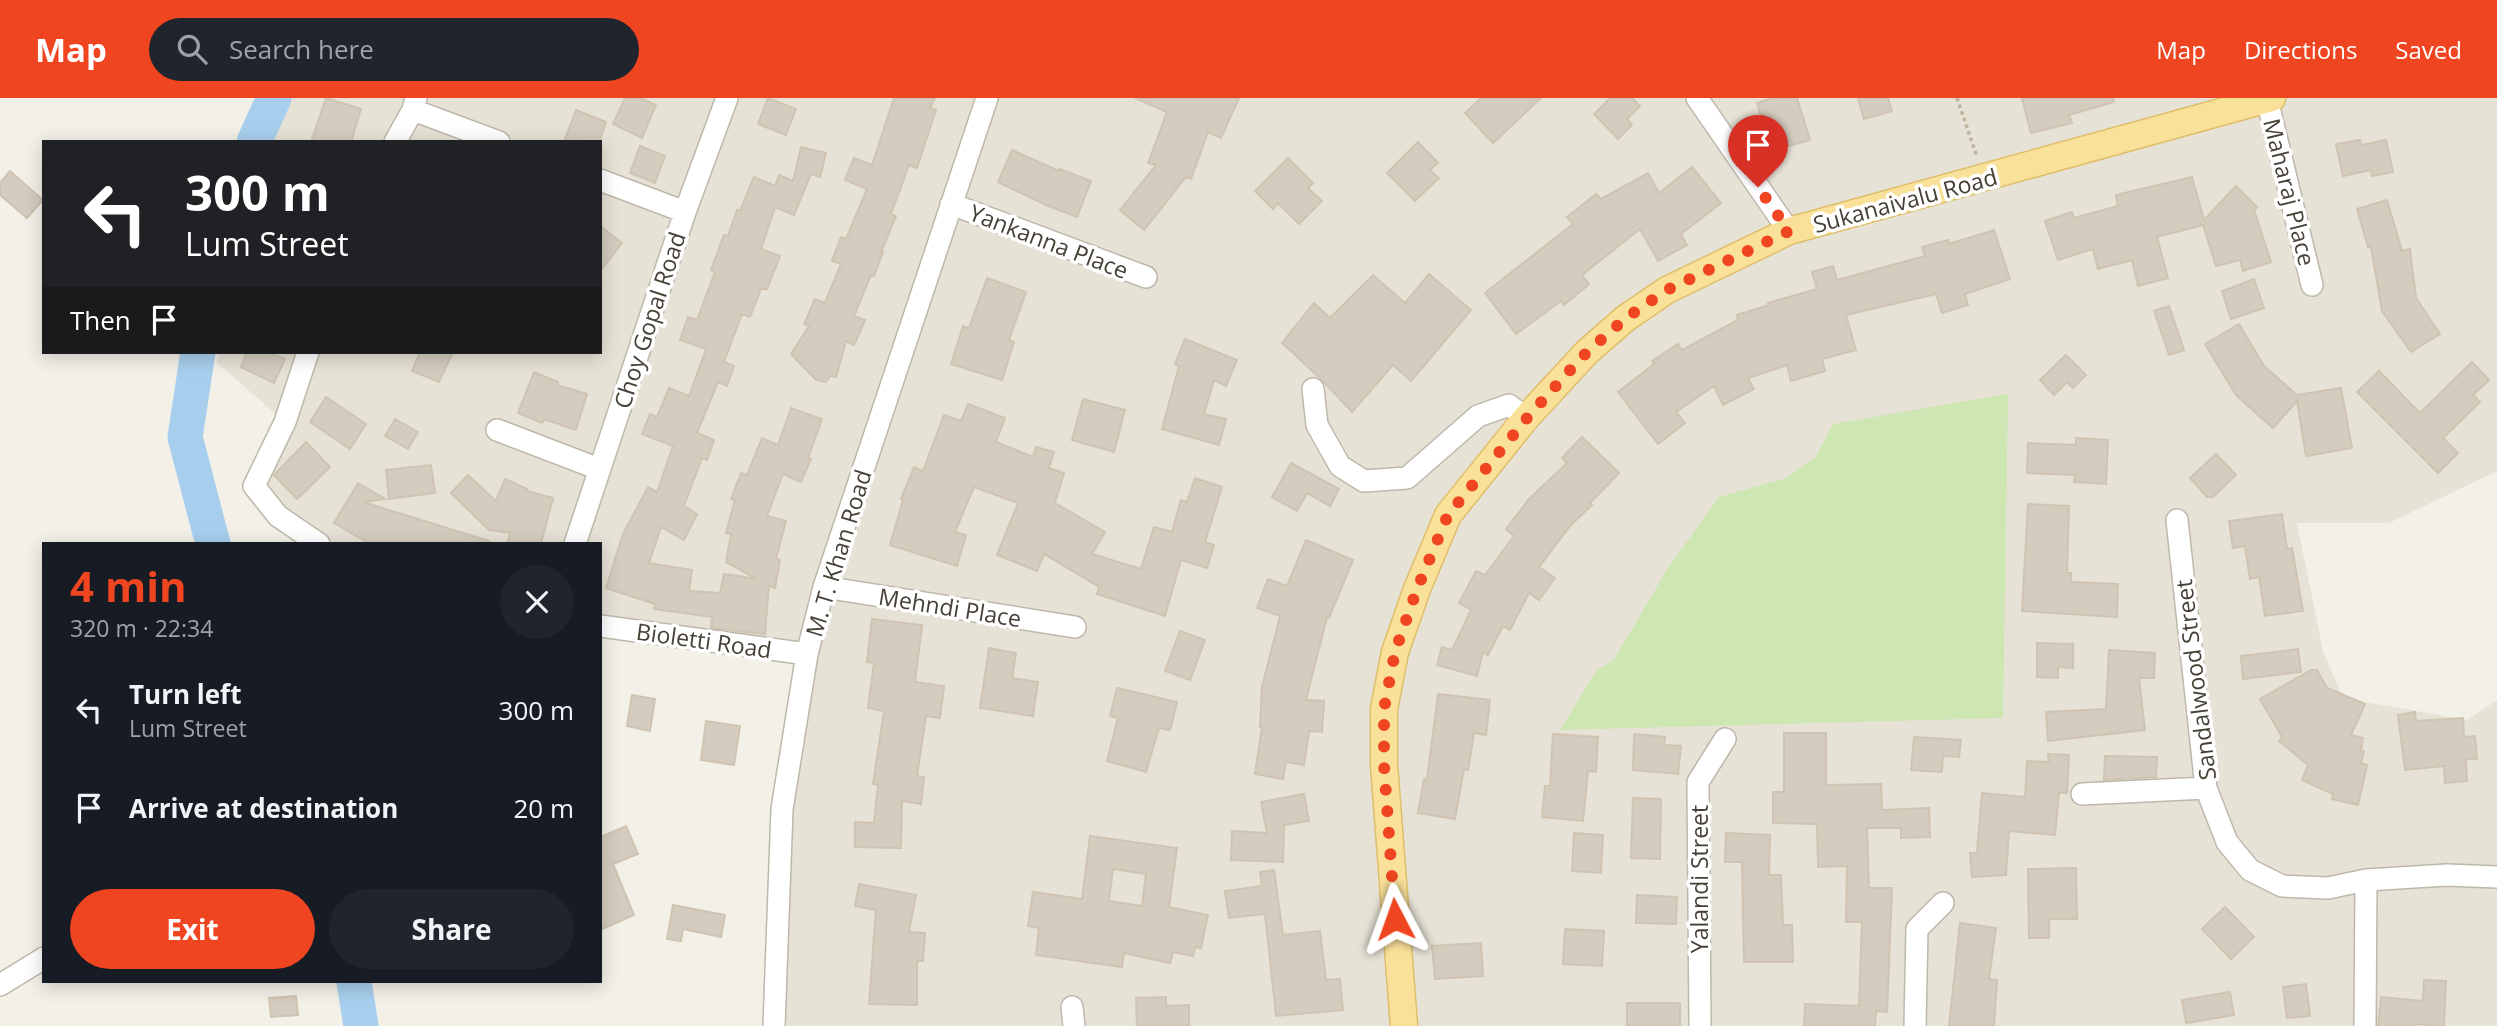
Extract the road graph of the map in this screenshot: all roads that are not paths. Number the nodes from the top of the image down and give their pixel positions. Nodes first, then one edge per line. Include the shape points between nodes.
1 (727, 98) edge
2 (987, 98) edge
3 (1697, 98) edge
4 (2270, 99) edge
5 (415, 104) edge
6 (397, 140) edge
7 (495, 140) edge
8 (602, 181) edge
9 (951, 204) junction
10 (685, 212) junction
11 (1789, 231) junction
12 (1146, 277) dead end
13 (2312, 285) dead end
14 (307, 354) edge
15 (1313, 389) dead end
16 (1527, 418) junction
17 (497, 430) dead end
18 (599, 468) junction
19 (2177, 520) dead end
20 (316, 542) edge
21 (576, 542) edge
22 (824, 587) junction
23 (602, 626) edge
24 (1075, 627) dead end
25 (807, 654) junction
26 (1725, 739) dead end
27 (2206, 788) junction
28 (2082, 794) dead end
29 (2497, 877) edge
30 (2366, 880) junction
31 (1943, 903) dead end
32 (42, 959) edge
33 (0, 985) edge
34 (774, 1026) edge
35 (1404, 1026) edge
36 (1700, 1026) edge
37 (1915, 1026) edge
38 (2365, 1026) edge

1 - 10 street, Choy Gopal Road
2 - 9 street, M. T. Khan Road
3 - 11 street
4 - 11 main road, Sukanaivalu Road
4 - 13 street, Maharaj Place
5 - 6 street
5 - 7 street
8 - 10 street
9 - 12 street, Yankanna Place
9 - 22 street, M. T. Khan Road
10 - 18 street, Choy Gopal Road
11 - 16 main road, Sukanaivalu Road via 1667,290 1626,318 1587,352
14 - 20 street via 285,422 254,486 278,516
15 - 16 street via 1317,425 1339,466 1364,481 1407,478 1478,416 1509,404
16 - 35 main road, Sukanaivalu Road via 1448,515 1395,652 1384,709 1384,765
17 - 18 street
18 - 21 street, Choy Gopal Road
19 - 27 street, Sandalwood Street
22 - 24 street, Mehndi Place
22 - 25 street, M. T. Khan Road
23 - 25 street, Bioletti Road
25 - 34 street, M. T. Khan Road via 782,809
26 - 36 street, Yalandi Street via 1698,782
27 - 28 street
27 - 30 street, Sandalwood Street via 2227,842 2250,870 2283,886 2328,888
29 - 30 street, Sandalwood Street
30 - 38 street
31 - 37 street via 1917,929
32 - 33 street

